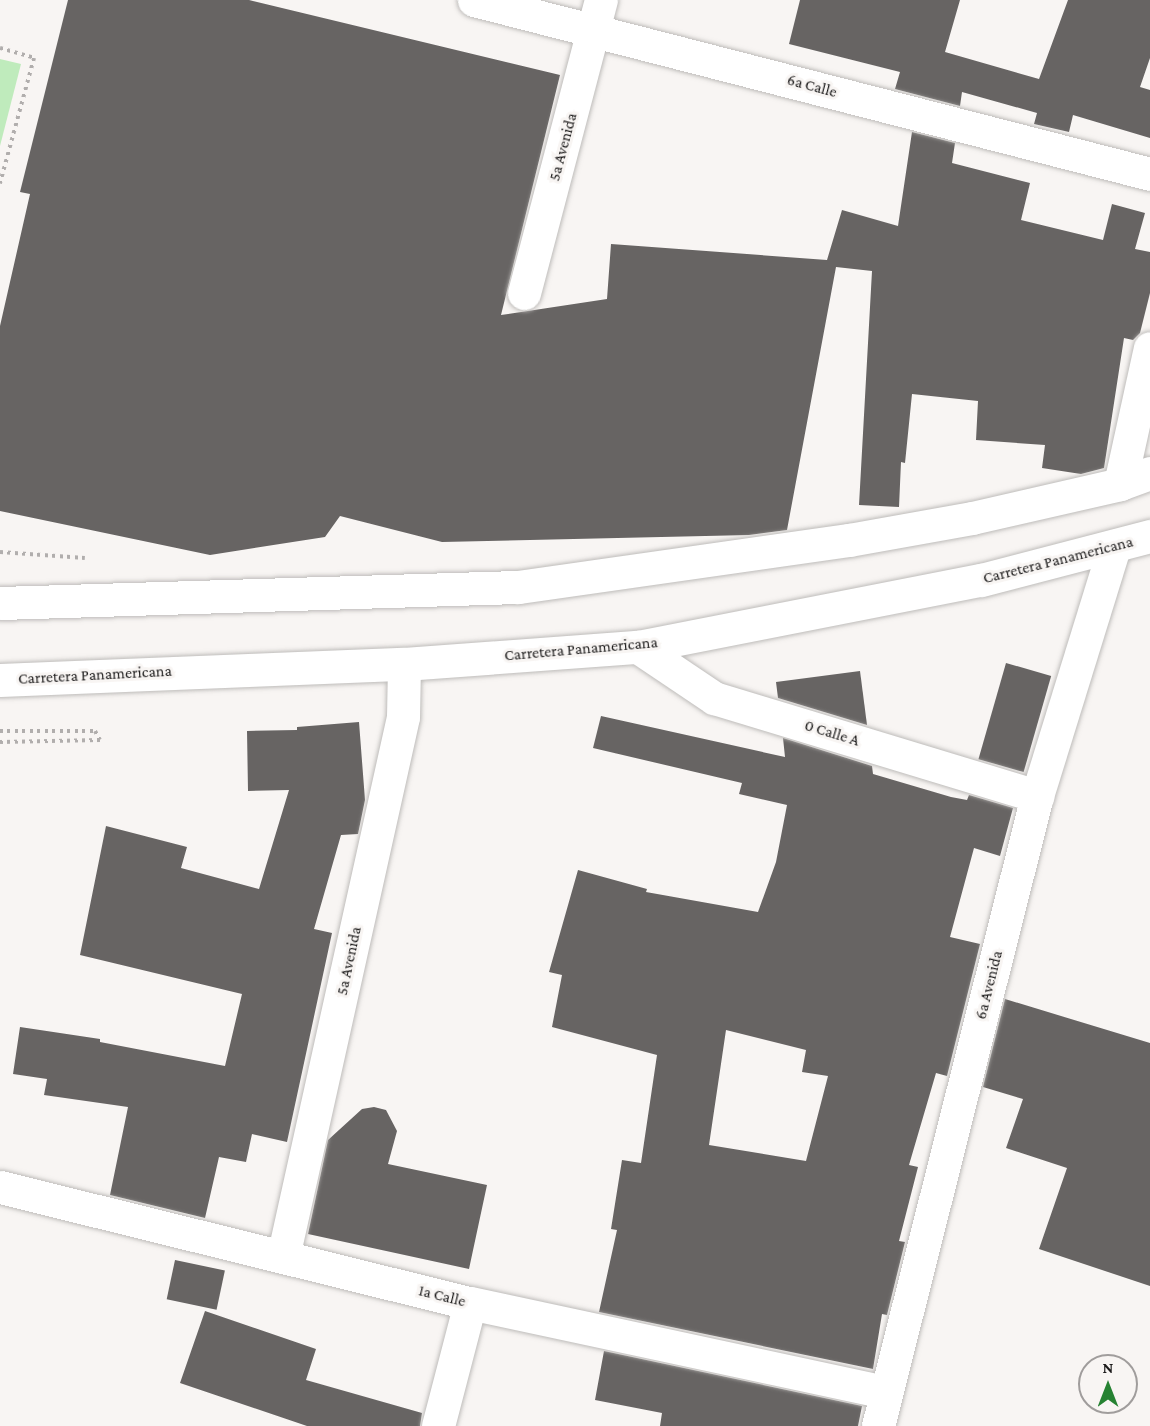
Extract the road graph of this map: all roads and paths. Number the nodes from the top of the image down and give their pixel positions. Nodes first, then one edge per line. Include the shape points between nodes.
1 (474, 0) edge
2 (597, 15) edge
3 (0, 48) edge
4 (1150, 174) edge
5 (0, 183) edge
6 (524, 293) dead end
7 (1150, 348) edge
8 (1135, 478) edge
9 (1150, 536) edge
10 (1114, 548) junction
11 (0, 552) edge
12 (91, 566) dead end
13 (0, 603) edge
14 (638, 647) junction
15 (404, 664) junction
16 (0, 680) edge
17 (0, 731) edge
18 (0, 742) edge
19 (1037, 796) junction
20 (0, 1187) edge
21 (283, 1257) junction
22 (470, 1303) junction
23 (886, 1392) junction
24 (438, 1426) edge
25 (878, 1426) edge

1 - 2 main road, 6a Calle
2 - 4 main road, 6a Calle
2 - 6 main road, 5a Avenida
3 - 5 path via 34,58
7 - 8 main road
8 - 13 main road via 972,518 849,540 518,587
9 - 10 main road, Carretera Panamericana
10 - 14 main road, Carretera Panamericana via 981,580
10 - 19 main road, 6a Avenida
11 - 12 path via 89,558
14 - 15 main road, Carretera Panamericana
14 - 19 main road, 0 Calle A via 714,698
15 - 16 main road, Carretera Panamericana
15 - 21 main road, 5a Avenida via 403,717
17 - 18 path via 95,731 100,740
19 - 23 main road, 6a Avenida
20 - 21 main road, 1a Calle
21 - 22 main road, 1a Calle
22 - 23 main road, 1a Calle
22 - 24 main road
23 - 25 main road, 6a Avenida

